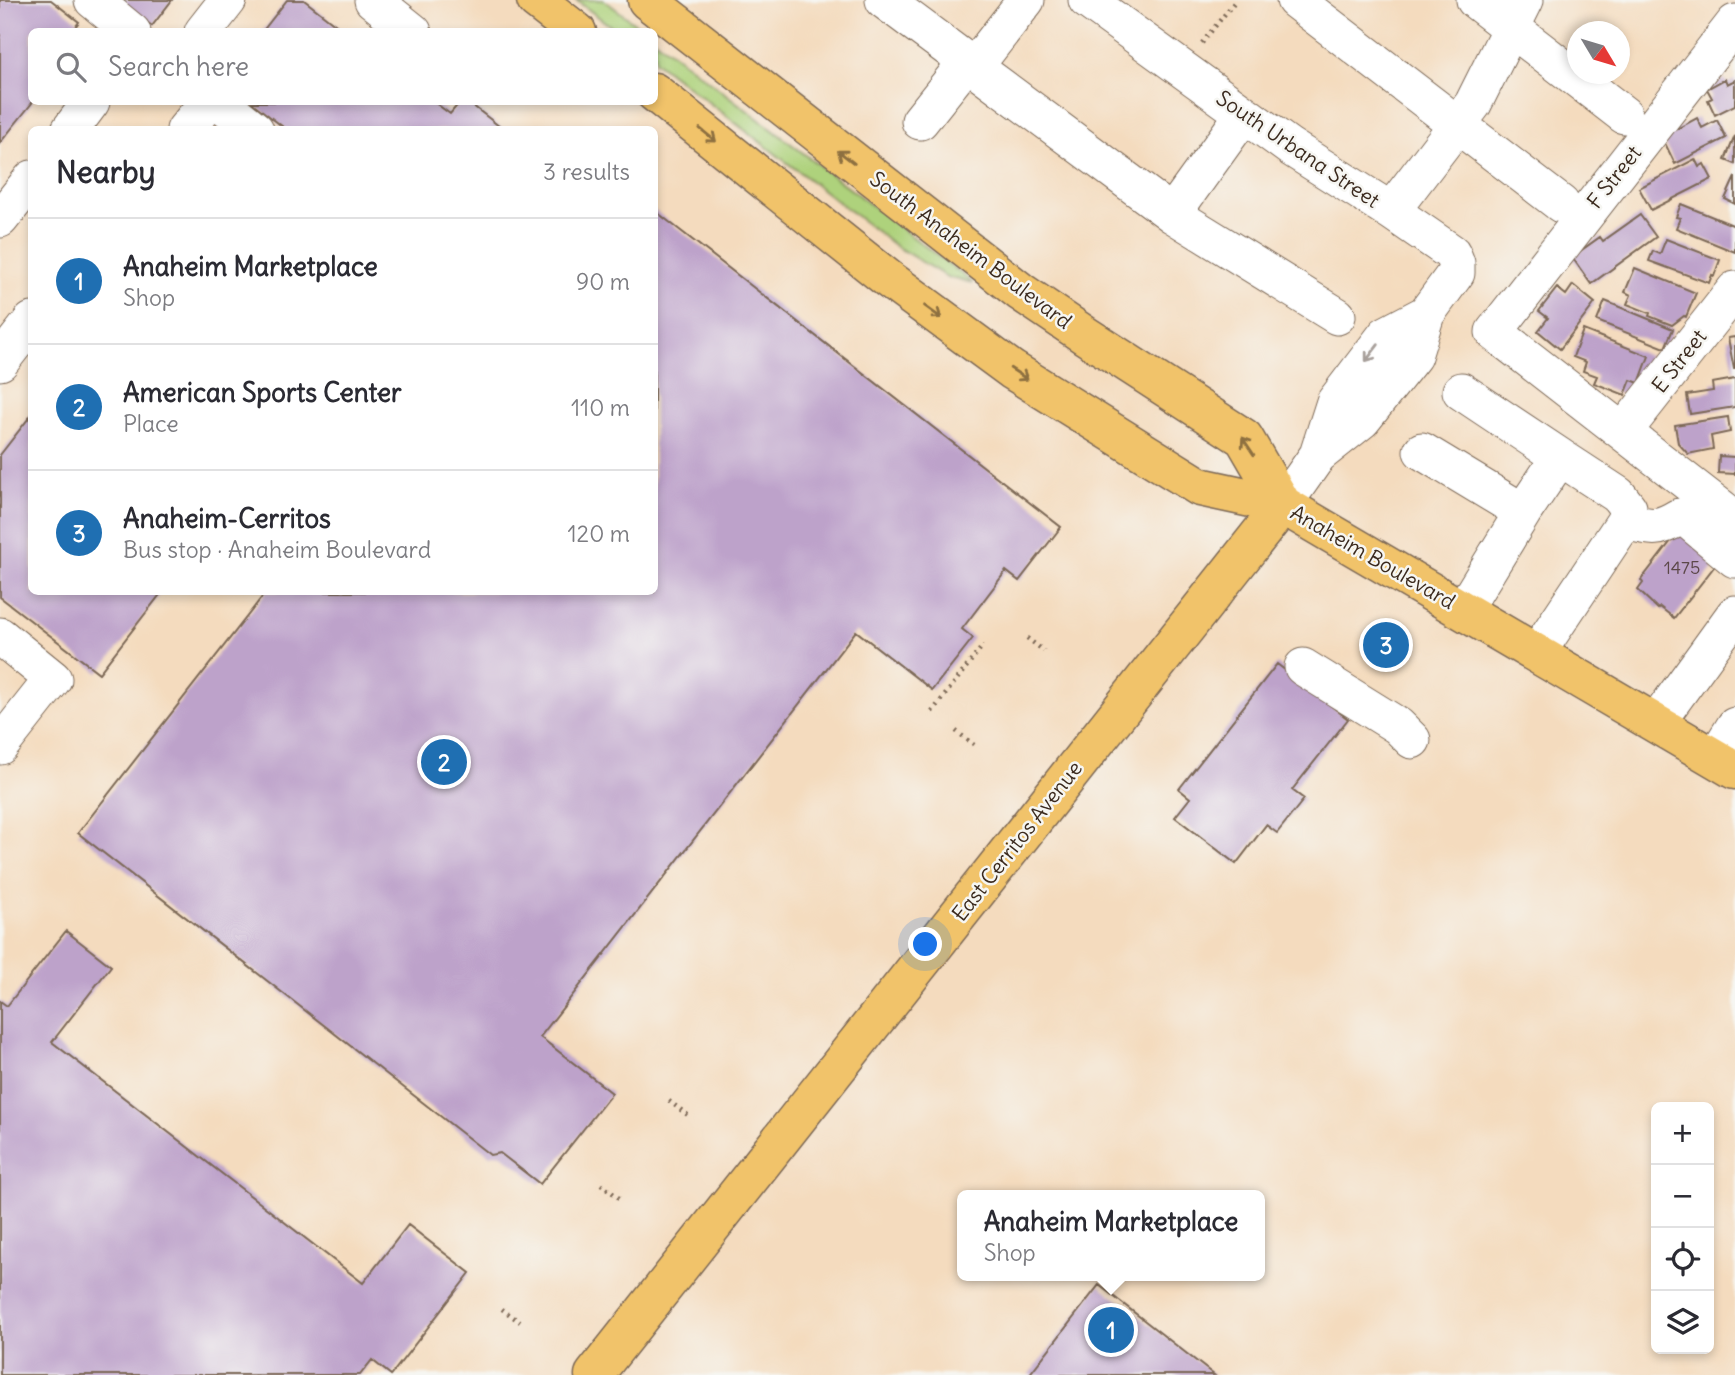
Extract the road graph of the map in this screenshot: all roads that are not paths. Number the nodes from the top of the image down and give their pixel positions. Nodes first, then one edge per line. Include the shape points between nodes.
1 (93, 0) edge
2 (228, 0) edge
3 (373, 0) edge
4 (884, 0) edge
5 (1026, 0) edge
6 (1087, 0) edge
7 (1295, 0) edge
8 (1475, 0) edge
9 (660, 4) edge
10 (1518, 14) edge
11 (1735, 23) edge
12 (127, 28) edge
13 (207, 28) edge
14 (408, 28) edge
15 (970, 64) junction
16 (658, 95) edge
17 (89, 105) edge
18 (206, 105) edge
19 (223, 105) edge
20 (1244, 114) junction
21 (1624, 115) dead end
22 (920, 121) dead end
23 (1457, 124) junction
24 (73, 126) edge
25 (189, 126) edge
26 (250, 126) edge
27 (28, 184) edge
28 (1561, 204) dead end
29 (1391, 211) junction
30 (1172, 214) junction
31 (0, 219) edge
32 (1735, 290) edge
33 (1337, 316) dead end
34 (1461, 391) dead end
35 (1623, 432) junction
36 (1422, 451) dead end
37 (1560, 457) junction
38 (1283, 505) junction
39 (1523, 512) junction
40 (1735, 519) edge
41 (1625, 521) junction
42 (1735, 559) edge
43 (1463, 610) junction
44 (1735, 614) edge
45 (0, 636) edge
46 (1537, 653) junction
47 (1303, 667) dead end
48 (1656, 723) junction
49 (1735, 726) edge
50 (1412, 740) dead end
51 (0, 746) edge
52 (1725, 764) edge
53 (594, 1375) edge

1 - 12 lane
2 - 13 lane
3 - 14 lane
4 - 15 lane
5 - 15 lane
6 - 20 lane, South Urbana Street
7 - 23 lane
8 - 10 lane
38 -> 9 main road, South Anaheim Boulevard via 1244,438 1021,292
10 - 21 lane
10 - 23 lane via 1473,104
11 - 35 lane, F Street via 1494,332
15 - 22 lane
15 - 30 lane
16 -> 38 main road, Anaheim Boulevard via 1012,370 1200,487
17 - 24 lane
18 - 25 lane
19 - 26 lane
20 - 29 lane, South Urbana Street
20 - 30 lane
23 - 28 lane
23 - 29 lane
27 - 31 lane
29 - 38 lane, South Urbana Street via 1452,253 1456,272 1426,314 1413,356 1362,421 1318,455
30 - 33 lane
32 - 35 lane, E Street
34 - 37 lane
35 - 40 lane
36 - 39 lane
37 - 39 lane
37 - 41 lane via 1618,495 1628,508
38 - 43 main road, Anaheim Boulevard
38 - 53 main road, East Cerritos Avenue
39 - 43 lane
41 - 42 lane via 1654,527 1679,517 1686,519
41 - 46 lane
43 - 46 main road, Anaheim Boulevard
44 - 48 lane
45 - 51 lane via 53,679
46 - 48 main road, Anaheim Boulevard
47 - 50 lane via 1398,726
48 - 52 main road, Anaheim Boulevard
49 - 52 lane

